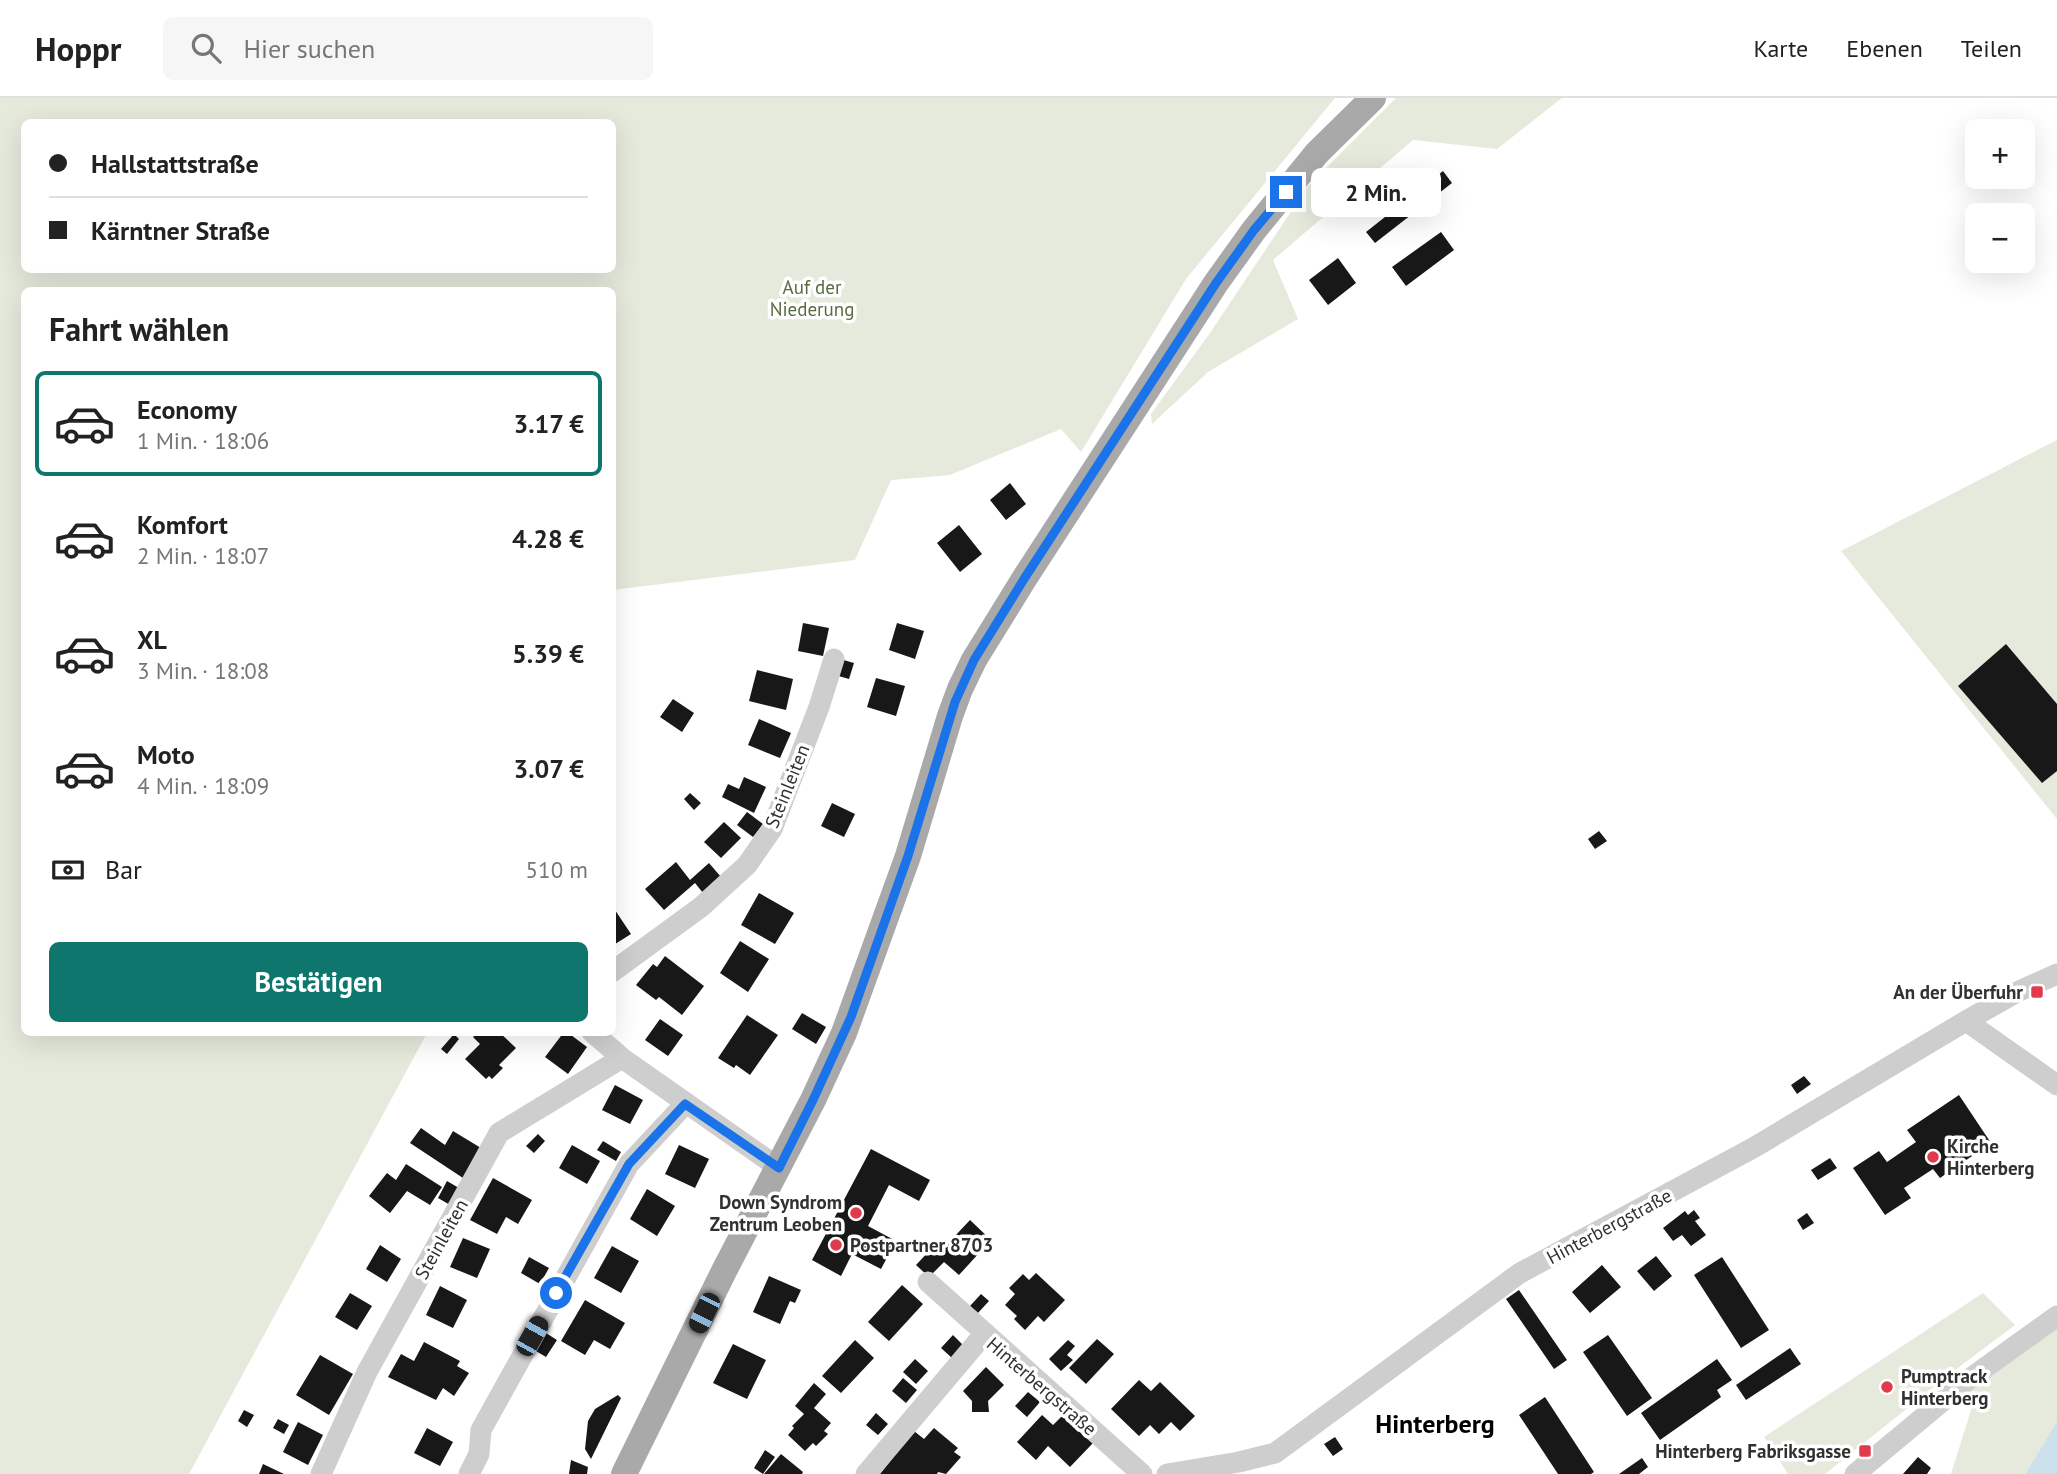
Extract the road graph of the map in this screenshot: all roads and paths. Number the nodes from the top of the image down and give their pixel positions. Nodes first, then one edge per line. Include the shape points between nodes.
1 (1373, 98) edge
2 (834, 659) dead end
3 (616, 969) edge
4 (2057, 974) edge
5 (1966, 1021) junction
6 (597, 1036) edge
7 (622, 1058) junction
8 (2057, 1085) edge
9 (685, 1104) junction
10 (779, 1168) junction
11 (928, 1282) dead end
12 (2057, 1316) edge
13 (985, 1333) junction
14 (1274, 1463) edge
15 (321, 1474) edge
16 (470, 1474) edge
17 (624, 1474) edge
18 (866, 1474) edge
19 (1142, 1474) edge
20 (1167, 1474) edge
21 (1855, 1474) edge

1 - 10 main road via 1317,153 1216,283 974,660 957,698 853,1012
2 - 3 street, Steinleiten via 772,828 747,865 701,907
4 - 5 street, Hinterbergstraße
5 - 8 street
5 - 14 street, Hinterbergstraße via 1753,1149 1520,1273
6 - 7 street
7 - 9 street
7 - 15 street, Steinleiten via 499,1133 367,1372
9 - 10 street
9 - 16 street via 629,1164 481,1430 479,1454
10 - 17 main road
11 - 13 street
12 - 21 street via 1968,1380
13 - 18 street, Hinterbergstraße
13 - 19 street, Hinterbergstraße
14 - 20 street, Hinterbergstraße via 1239,1462

